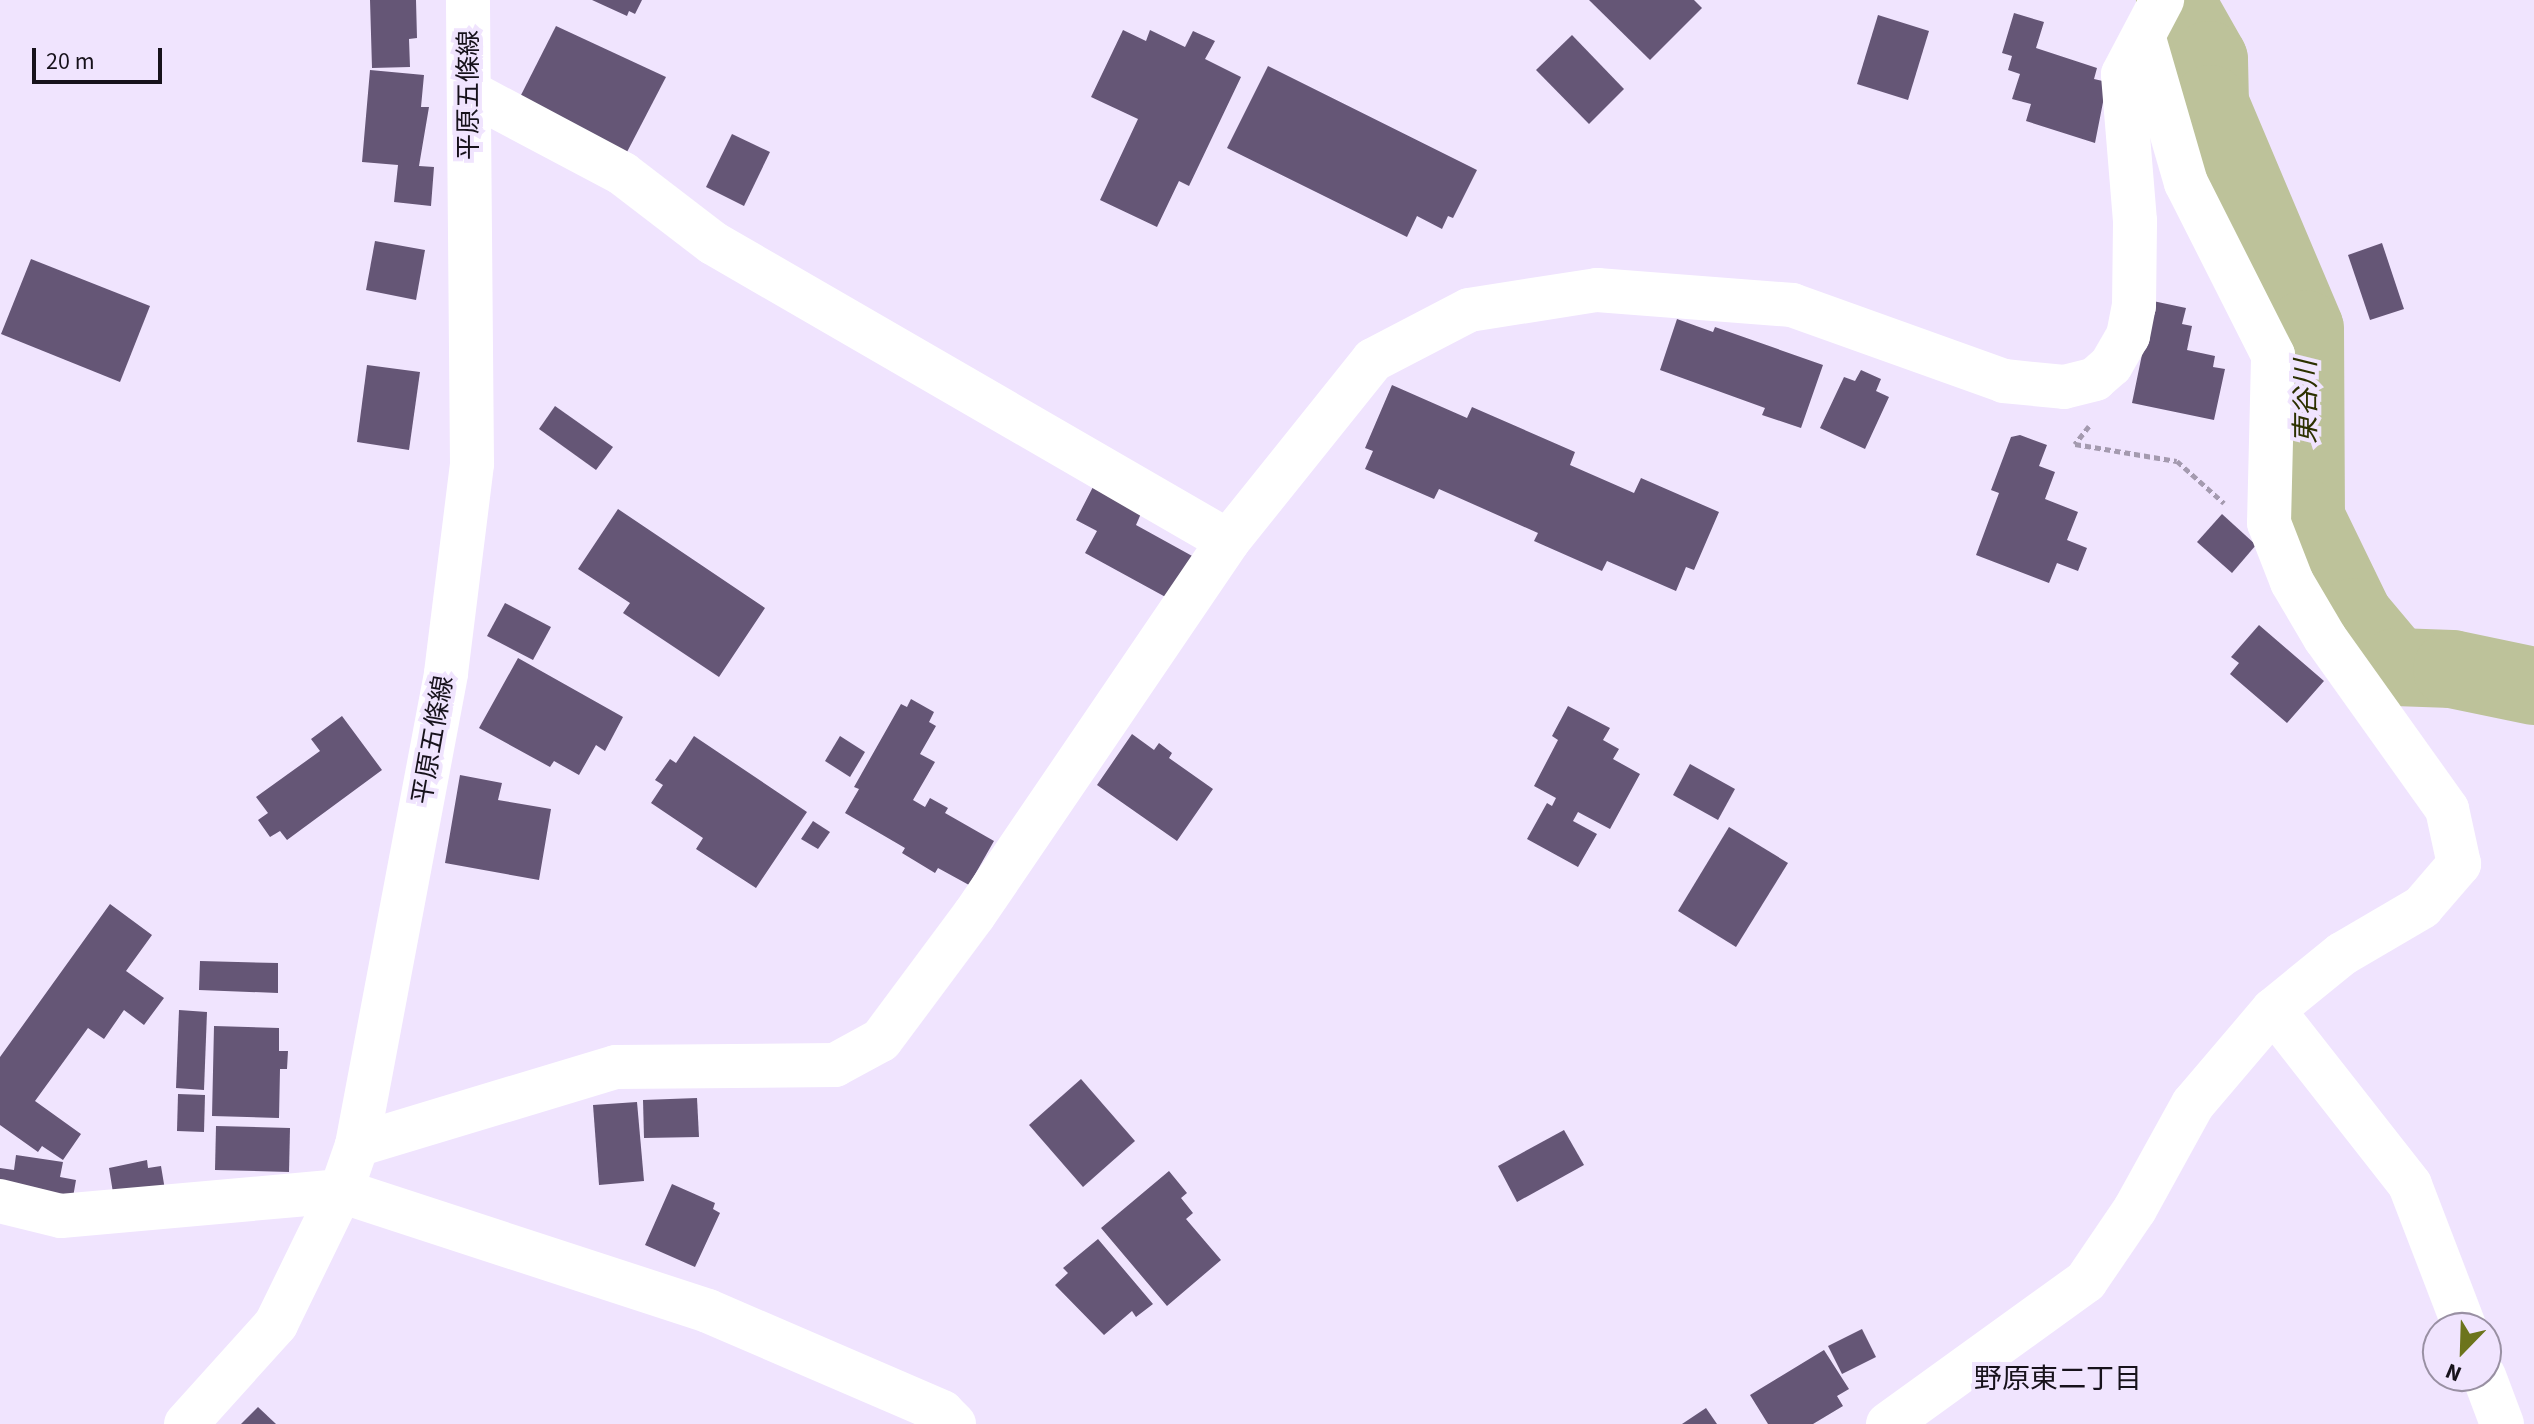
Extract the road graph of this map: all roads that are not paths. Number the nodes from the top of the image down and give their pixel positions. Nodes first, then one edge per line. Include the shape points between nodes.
1 (468, 0) edge
2 (2153, 19) edge
3 (469, 92) junction
4 (1228, 541) junction
5 (2273, 1010) junction
6 (357, 1145) junction
7 (341, 1191) junction
8 (0, 1201) edge
9 (2459, 1312) edge
10 (2490, 1392) edge
11 (186, 1424) edge
12 (954, 1424) edge
13 (1888, 1424) edge
14 (2502, 1424) edge

1 - 3 street, 平原五條線
2 - 4 street via 2123,74 2135,221 2134,306 2128,336 2111,365 2095,379 2064,387 2004,381 1792,305 1597,290 1469,310 1373,360
2 - 5 street via 2186,183 2273,355 2269,523 2292,582 2325,638 2447,809 2459,864 2422,907 2342,954
3 - 4 street via 623,174 713,243
3 - 6 street, 平原五條線 via 472,464 446,673
4 - 6 street via 974,915 881,1040 835,1065 616,1067
5 - 9 street via 2410,1185
5 - 13 street via 2193,1104 2135,1209 2086,1281
6 - 7 street, 平原五條線
7 - 8 street via 61,1216
7 - 11 street, 平原五條線 via 276,1324
7 - 12 street via 708,1311 942,1412
10 - 14 street

